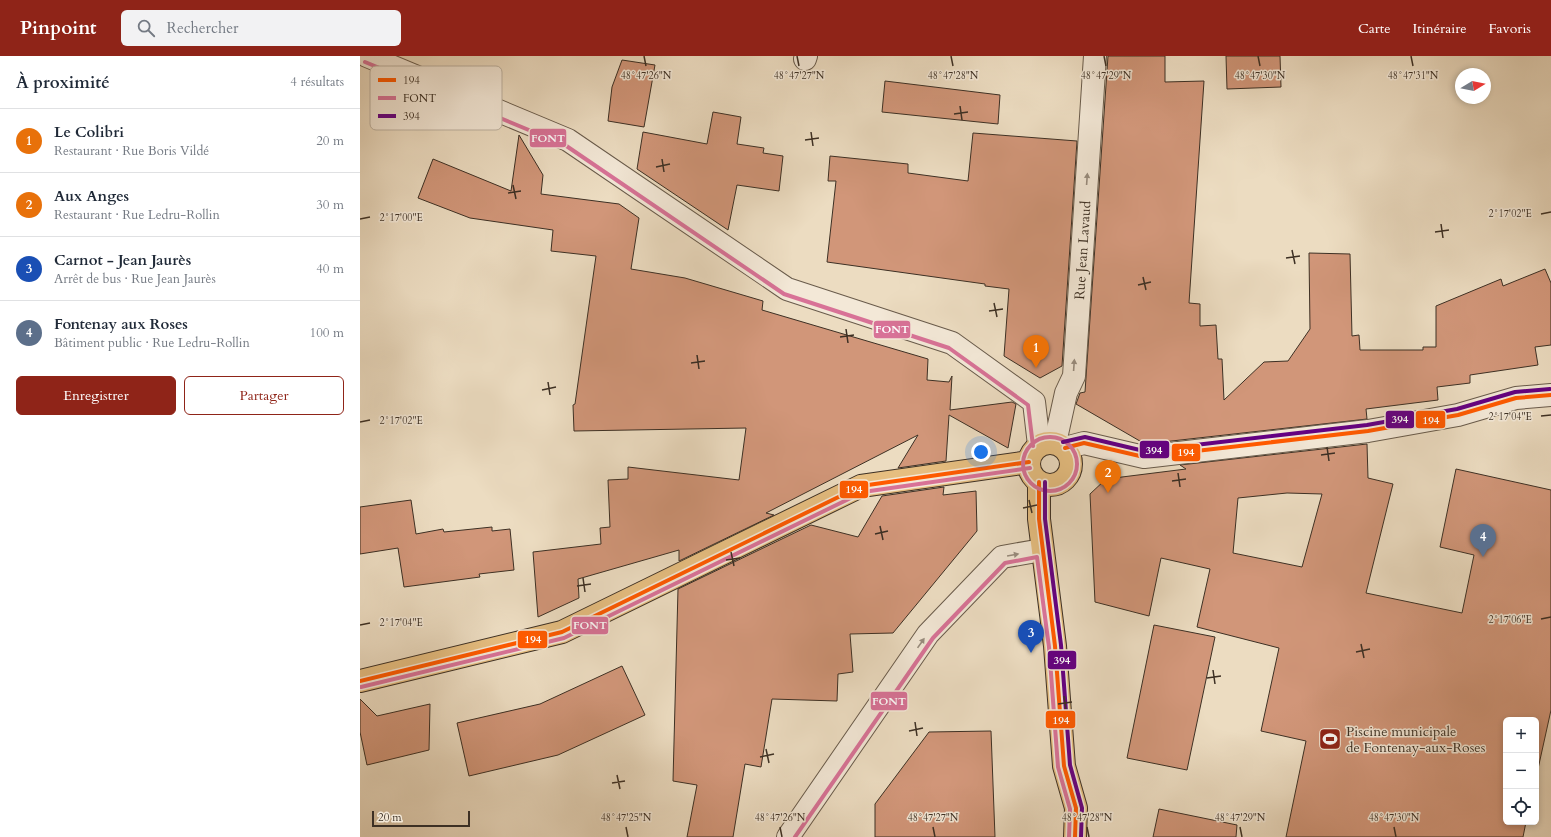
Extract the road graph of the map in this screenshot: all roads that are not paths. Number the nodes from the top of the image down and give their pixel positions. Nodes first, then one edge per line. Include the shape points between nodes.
1 (367, 56) edge
2 (1095, 56) edge
3 (391, 66) edge
4 (502, 112) edge
5 (1066, 393) junction
6 (1551, 395) edge
7 (1034, 402) junction
8 (1047, 450) junction
9 (1039, 482) junction
10 (1042, 550) junction
11 (360, 681) edge
12 (788, 837) edge
13 (1075, 837) edge

1 - 3 street
5 -> 2 street, Rue Jean Lavaud via 1074,376
4 - 7 street via 568,140 787,289 952,343
5 - 7 street
5 - 8 street, Rue Jean Lavaud
6 - 8 street via 1516,398 1458,415 1368,431 1144,457 1084,443
7 - 8 street
8 - 9 main road via 1029,470
8 - 9 main road via 1069,453 1071,467 1065,479 1053,485
8 - 11 main road via 861,486 562,632
9 - 10 main road via 1038,519
12 -> 10 street via 928,634 1002,557
10 - 13 main road via 1055,646 1064,766 1076,808

